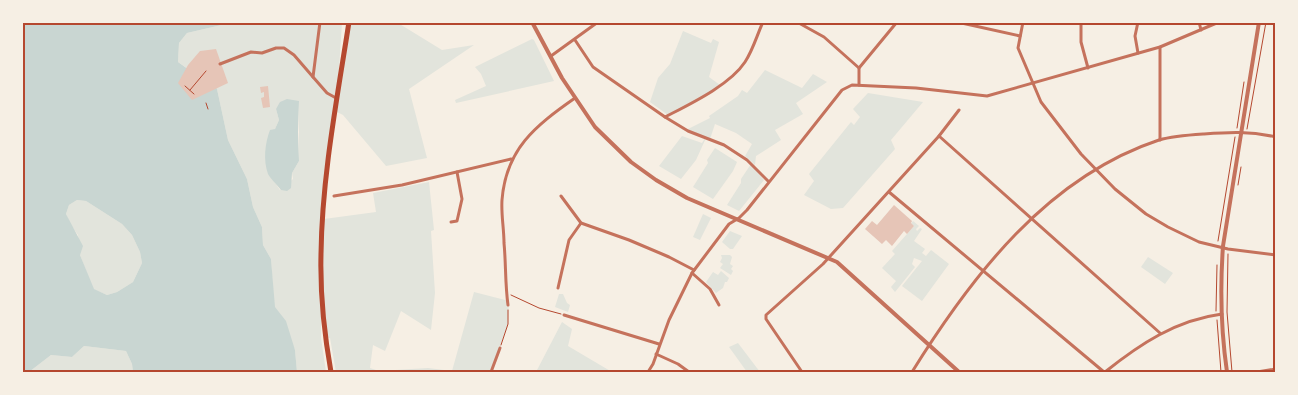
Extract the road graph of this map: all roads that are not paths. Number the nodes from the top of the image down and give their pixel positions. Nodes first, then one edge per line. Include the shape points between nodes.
1 (320, 22) edge
2 (349, 22) edge
3 (532, 22) edge
4 (598, 22) edge
5 (764, 22) edge
6 (797, 22) edge
7 (897, 22) edge
8 (957, 22) edge
9 (1023, 22) edge
10 (1081, 22) edge
11 (1138, 22) edge
12 (1199, 22) edge
13 (1219, 22) edge
14 (1259, 22) edge
15 (1271, 22) edge
16 (1276, 24) edge
17 (1201, 30) junction
18 (1020, 36) junction
19 (574, 40) junction
20 (1160, 47) junction
21 (1138, 53) junction
22 (551, 56) junction
23 (220, 64) dead end
24 (860, 68) junction
25 (1088, 68) junction
26 (313, 77) junction
27 (1033, 82) junction
28 (859, 85) junction
29 (575, 98) junction
30 (337, 99) junction
31 (959, 110) dead end
32 (665, 117) junction
33 (1239, 131) junction
34 (939, 136) junction
35 (1276, 137) edge
36 (1160, 140) junction
37 (512, 159) junction
38 (1096, 169) junction
39 (457, 172) junction
40 (768, 181) junction
41 (889, 192) junction
42 (334, 196) dead end
43 (561, 196) dead end
44 (735, 219) junction
45 (1032, 219) junction
46 (451, 222) dead end
47 (581, 223) junction
48 (1223, 246) junction
49 (1276, 255) edge
50 (829, 257) junction
51 (693, 271) junction
52 (982, 271) junction
53 (558, 288) dead end
54 (508, 304) road end
55 (719, 305) dead end
56 (1222, 314) junction
57 (564, 315) road end
58 (1160, 333) junction
59 (660, 344) junction
60 (929, 345) junction
61 (500, 348) road end
62 (656, 354) junction
63 (1276, 369) edge
64 (331, 372) edge
65 (491, 372) edge
66 (648, 372) edge
67 (688, 372) edge
68 (802, 372) edge
69 (912, 372) edge
70 (959, 372) edge
71 (1104, 372) edge
72 (1227, 372) edge
73 (1257, 372) edge

1 - 26 street
2 - 30 main road
3 - 22 street
4 - 19 street
5 - 32 street via 745,62 734,74 701,98
6 - 24 street via 824,37
7 - 24 street
8 - 18 street
9 - 18 street
10 - 25 street via 1081,42
11 - 21 street via 1135,36
12 - 17 street
13 - 17 street
14 - 33 street
15 - 16 street
17 - 20 street
18 - 27 street via 1018,48
19 - 22 street
19 - 32 street via 593,67
20 - 21 street
20 - 36 street
21 - 25 street
22 - 29 street
23 - 26 street via 251,52 284,48
24 - 28 street
25 - 27 street
26 - 30 street
27 - 28 street via 987,96
27 - 38 street via 1041,102
28 - 40 street via 842,90
29 - 37 street via 523,141
29 - 44 street via 595,127 631,162 687,198
30 - 64 main road via 321,253 325,337
31 - 34 street
32 - 40 street via 688,131 724,145 747,160
33 - 35 street
33 - 36 street
33 - 48 street
34 - 41 street
34 - 45 street
36 - 38 street
37 - 39 street
37 - 54 street via 505,178 502,202
38 - 45 street
38 - 48 street via 1114,189 1146,214 1199,242
39 - 42 street
39 - 46 street via 462,199 457,221
40 - 44 street via 742,215
41 - 50 street
41 - 52 street
43 - 47 street
44 - 50 street
44 - 51 street
45 - 52 street
45 - 58 street
47 - 51 street via 669,257
47 - 53 street via 569,240
48 - 49 street
48 - 56 street
50 - 60 street
50 - 68 street via 766,315
51 - 55 street via 710,289
51 - 59 street
52 - 60 street
52 - 71 street
56 - 58 street via 1195,319
56 - 72 street
57 - 59 street
58 - 71 street
59 - 62 street
60 - 69 street
60 - 70 street
61 - 65 street
62 - 66 street
62 - 67 street
63 - 73 street

